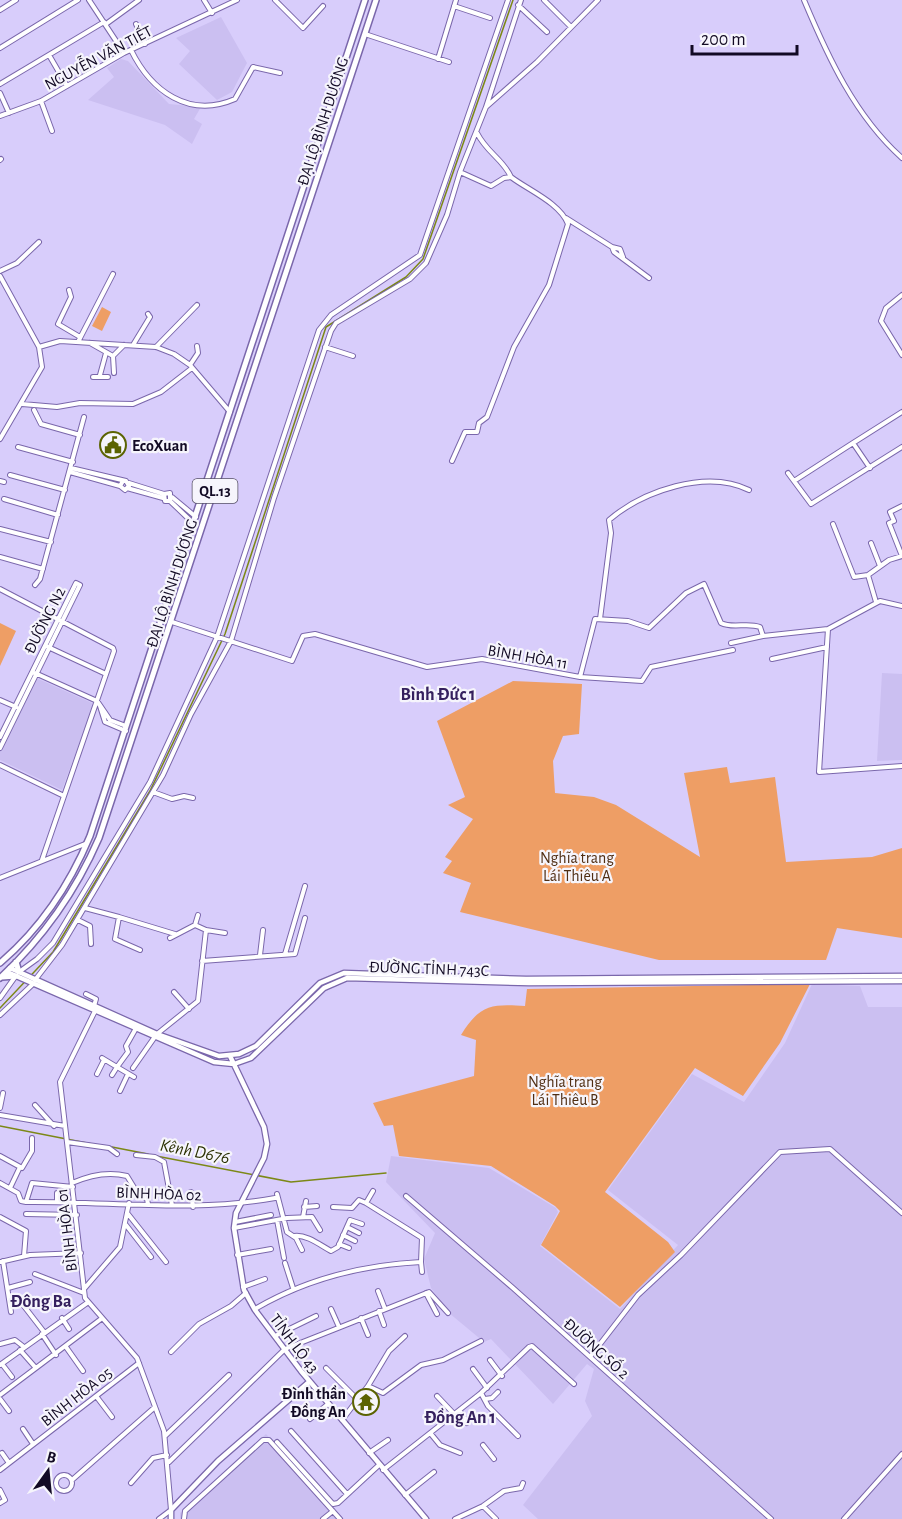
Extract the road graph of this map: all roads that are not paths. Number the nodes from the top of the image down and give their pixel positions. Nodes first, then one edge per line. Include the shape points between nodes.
1 (16, 0) edge
2 (78, 0) edge
3 (89, 0) edge
4 (139, 0) edge
5 (204, 0) edge
6 (237, 0) edge
7 (274, 0) edge
8 (366, 0) edge
9 (376, 0) edge
10 (456, 0) edge
11 (508, 0) edge
12 (521, 0) edge
13 (544, 0) edge
14 (598, 0) edge
15 (804, 0) edge
16 (518, 5) junction
17 (323, 6) dead end
18 (454, 6) junction
19 (0, 10) edge
20 (212, 13) junction
21 (490, 18) dead end
22 (105, 23) junction
23 (136, 24) dead end
24 (571, 27) junction
25 (547, 33) dead end
26 (365, 34) junction
27 (145, 44) junction
28 (0, 48) edge
29 (130, 50) junction
30 (124, 53) junction
31 (49, 55) junction
32 (438, 59) junction
33 (449, 62) dead end
34 (280, 73) dead end
35 (0, 84) edge
36 (67, 86) junction
37 (0, 93) edge
38 (333, 100) junction
39 (41, 101) junction
40 (342, 103) junction
41 (486, 107) junction
42 (9, 113) junction
43 (0, 116) edge
44 (52, 131) dead end
45 (477, 132) junction
46 (902, 158) edge
47 (460, 172) junction
48 (511, 177) junction
49 (447, 180) junction
50 (456, 184) junction
51 (566, 217) junction
52 (39, 242) dead end
53 (0, 274) edge
54 (113, 274) dead end
55 (649, 278) dead end
56 (69, 290) dead end
57 (901, 297) edge
58 (197, 305) dead end
59 (148, 314) dead end
60 (80, 337) junction
61 (78, 342) junction
62 (89, 343) junction
63 (123, 345) junction
64 (133, 345) junction
65 (39, 346) junction
66 (197, 346) dead end
67 (156, 347) junction
68 (325, 347) junction
69 (106, 353) junction
70 (902, 355) edge
71 (352, 356) dead end
72 (113, 357) junction
73 (191, 367) junction
74 (114, 373) dead end
75 (100, 375) junction
76 (93, 377) dead end
77 (108, 377) dead end
78 (22, 404) junction
79 (34, 410) dead end
80 (902, 412) edge
81 (231, 413) junction
82 (84, 417) dead end
83 (80, 435) junction
84 (0, 440) edge
85 (853, 443) junction
86 (18, 447) dead end
87 (902, 447) edge
88 (452, 461) dead end
89 (71, 467) junction
90 (870, 468) junction
91 (788, 473) dead end
92 (10, 475) dead end
93 (794, 481) junction
94 (125, 482) junction
95 (120, 486) junction
96 (128, 489) junction
97 (65, 490) junction
98 (749, 490) dead end
99 (163, 496) junction
100 (171, 499) junction
101 (4, 500) dead end
102 (902, 506) edge
103 (58, 515) junction
104 (195, 521) junction
105 (204, 524) junction
106 (833, 524) dead end
107 (0, 529) edge
108 (51, 542) junction
109 (871, 543) dead end
110 (902, 556) edge
111 (0, 557) edge
112 (880, 566) junction
113 (43, 569) junction
114 (868, 575) junction
115 (34, 585) dead end
116 (0, 589) edge
117 (876, 602) junction
118 (902, 606) edge
119 (600, 619) junction
120 (59, 620) junction
121 (162, 621) junction
122 (172, 622) junction
123 (828, 629) junction
124 (763, 636) junction
125 (217, 637) junction
126 (229, 641) junction
127 (731, 643) dead end
128 (48, 647) junction
129 (827, 647) junction
130 (733, 650) dead end
131 (772, 659) dead end
132 (34, 672) junction
133 (106, 674) junction
134 (580, 677) junction
135 (0, 700) edge
136 (97, 701) junction
137 (17, 708) junction
138 (126, 729) junction
139 (0, 737) edge
140 (0, 748) edge
141 (0, 765) edge
142 (902, 766) edge
143 (153, 792) junction
144 (64, 796) junction
145 (193, 798) dead end
146 (86, 844) junction
147 (42, 860) junction
148 (0, 878) edge
149 (305, 886) dead end
150 (85, 908) junction
151 (198, 915) dead end
152 (119, 917) junction
153 (305, 918) dead end
154 (78, 920) junction
155 (195, 925) junction
156 (206, 930) junction
157 (263, 930) dead end
158 (225, 933) dead end
159 (175, 934) junction
160 (170, 938) dead end
161 (91, 944) dead end
162 (140, 950) dead end
163 (285, 954) junction
164 (260, 955) junction
165 (202, 961) junction
166 (16, 962) junction
167 (0, 963) edge
168 (0, 969) edge
169 (8, 970) junction
170 (17, 974) junction
171 (902, 976) edge
172 (0, 978) edge
173 (856, 978) junction
174 (483, 980) junction
175 (902, 981) edge
176 (34, 982) junction
177 (174, 992) dead end
178 (86, 994) dead end
179 (0, 998) edge
180 (95, 1008) junction
181 (189, 1009) junction
182 (0, 1015) edge
183 (135, 1030) junction
184 (156, 1036) junction
185 (230, 1056) junction
186 (234, 1064) junction
187 (117, 1067) junction
188 (134, 1068) dead end
189 (97, 1074) dead end
190 (128, 1074) junction
191 (112, 1076) dead end
192 (134, 1077) dead end
193 (120, 1091) dead end
194 (3, 1093) dead end
195 (35, 1105) dead end
196 (0, 1108) edge
197 (0, 1115) edge
198 (54, 1126) junction
199 (65, 1128) junction
200 (32, 1138) dead end
201 (67, 1141) junction
202 (103, 1147) junction
203 (104, 1153) dead end
204 (117, 1154) dead end
205 (136, 1155) dead end
206 (0, 1156) edge
207 (20, 1167) junction
208 (0, 1183) edge
209 (73, 1185) junction
210 (10, 1188) junction
211 (373, 1191) dead end
212 (191, 1192) dead end
213 (57, 1193) dead end
214 (406, 1196) dead end
215 (306, 1201) dead end
216 (26, 1202) junction
217 (57, 1202) junction
218 (75, 1203) junction
219 (129, 1203) junction
220 (366, 1203) junction
221 (147, 1204) junction
222 (241, 1204) junction
223 (172, 1205) junction
224 (317, 1206) dead end
225 (193, 1207) junction
226 (304, 1207) junction
227 (333, 1207) dead end
228 (902, 1213) edge
229 (26, 1214) dead end
230 (128, 1214) junction
231 (77, 1215) junction
232 (271, 1215) dead end
233 (0, 1217) edge
234 (303, 1217) junction
235 (283, 1219) junction
236 (277, 1220) junction
237 (235, 1222) junction
238 (362, 1224) dead end
239 (125, 1225) junction
240 (347, 1227) junction
241 (234, 1228) junction
242 (320, 1230) dead end
243 (358, 1233) dead end
244 (343, 1235) junction
245 (294, 1236) junction
246 (355, 1241) dead end
247 (339, 1244) junction
248 (349, 1248) dead end
249 (271, 1249) dead end
250 (302, 1250) dead end
251 (81, 1253) junction
252 (237, 1255) junction
253 (24, 1256) junction
254 (151, 1257) dead end
255 (2, 1262) edge
256 (166, 1262) dead end
257 (421, 1262) junction
258 (422, 1272) dead end
259 (35, 1274) dead end
260 (265, 1280) dead end
261 (30, 1282) dead end
262 (243, 1287) junction
263 (8, 1288) junction
264 (292, 1288) junction
265 (84, 1291) junction
266 (378, 1292) dead end
267 (246, 1293) junction
268 (426, 1293) junction
269 (20, 1301) dead end
270 (87, 1303) junction
271 (255, 1309) junction
272 (331, 1309) dead end
273 (385, 1309) junction
274 (379, 1311) junction
275 (11, 1312) dead end
276 (448, 1313) dead end
277 (436, 1314) dead end
278 (316, 1316) dead end
279 (62, 1318) junction
280 (361, 1318) junction
281 (102, 1319) junction
282 (384, 1325) dead end
283 (339, 1327) junction
284 (69, 1329) dead end
285 (43, 1333) junction
286 (368, 1335) dead end
287 (275, 1336) junction
288 (405, 1336) dead end
289 (481, 1341) dead end
290 (0, 1344) edge
291 (66, 1347) junction
292 (22, 1349) junction
293 (285, 1349) junction
294 (171, 1352) dead end
295 (56, 1354) junction
296 (590, 1358) junction
297 (490, 1360) dead end
298 (139, 1363) junction
299 (1, 1365) edge
300 (35, 1367) dead end
301 (327, 1368) dead end
302 (473, 1369) dead end
303 (83, 1371) dead end
304 (229, 1376) dead end
305 (502, 1376) junction
306 (12, 1377) dead end
307 (309, 1382) junction
308 (574, 1384) dead end
309 (368, 1386) junction
310 (487, 1389) junction
311 (498, 1392) dead end
312 (481, 1393) junction
313 (0, 1395) edge
314 (96, 1396) junction
315 (437, 1396) dead end
316 (358, 1399) junction
317 (485, 1399) junction
318 (0, 1400) edge
319 (328, 1404) junction
320 (155, 1407) junction
321 (9, 1411) dead end
322 (458, 1413) junction
323 (112, 1417) dead end
324 (310, 1419) dead end
325 (342, 1421) junction
326 (467, 1423) dead end
327 (22, 1429) dead end
328 (291, 1431) dead end
329 (431, 1434) junction
330 (518, 1436) dead end
331 (165, 1437) junction
332 (388, 1440) dead end
333 (277, 1442) dead end
334 (33, 1444) junction
335 (483, 1445) dead end
336 (2, 1453) dead end
337 (368, 1453) junction
338 (460, 1453) dead end
339 (902, 1454) edge
340 (167, 1455) junction
341 (494, 1459) dead end
342 (168, 1462) junction
343 (9, 1463) junction
344 (379, 1465) junction
345 (0, 1470) edge
346 (383, 1470) junction
347 (434, 1472) dead end
348 (72, 1480) junction
349 (131, 1483) dead end
350 (523, 1483) dead end
351 (0, 1490) edge
352 (347, 1494) junction
353 (404, 1495) junction
354 (0, 1503) edge
355 (483, 1506) junction
356 (171, 1510) junction
357 (333, 1511) junction
358 (159, 1519) edge
359 (171, 1519) edge
360 (184, 1519) edge
361 (323, 1519) edge
362 (340, 1519) edge
363 (426, 1519) edge
364 (455, 1519) edge
365 (496, 1519) edge
366 (771, 1519) edge
367 (844, 1519) edge

1 - 19 street
2 - 28 street
3 - 22 street
4 - 22 street
5 - 20 street
6 - 20 street, NGUYỄN VĂN TIẾT
7 - 17 street via 303,28
8 - 38 highway, ĐẠI LỘ BÌNH DƯƠNG / QL.13
9 - 26 highway, ĐẠI LỘ BÌNH DƯƠNG / QL.13
10 - 18 street
11 - 49 street
12 - 16 street
13 - 24 street
14 - 24 street
15 - 46 street via 849,92 876,131
16 - 25 street
16 - 41 street
18 - 21 street
18 - 32 street
20 - 27 street, NGUYỄN VĂN TIẾT
22 - 30 street
22 - 31 street
23 - 27 street
24 - 41 street
26 - 32 street
26 - 40 highway, ĐẠI LỘ BÌNH DƯƠNG / QL.13
27 - 29 street, NGUYỄN VĂN TIẾT
29 - 30 street, NGUYỄN VĂN TIẾT
29 - 34 street via 138,65 168,96 187,104 207,106 234,99 253,67
30 - 36 street, NGUYỄN VĂN TIẾT
31 - 35 street
31 - 36 street
32 - 33 street
36 - 39 street, NGUYỄN VĂN TIẾT
37 - 42 street
38 - 40 highway
38 - 81 highway, ĐẠI LỘ BÌNH DƯƠNG / QL.13
39 - 42 street, NGUYỄN VĂN TIẾT
39 - 44 street
40 - 105 highway, ĐẠI LỘ BÌNH DƯƠNG / QL.13
41 - 45 street
42 - 43 street, NGUYỄN VĂN TIẾT
45 - 47 street
45 - 48 street via 485,148 500,160
47 - 48 street via 490,186
47 - 50 street
48 - 51 street
49 - 50 street
49 - 125 street via 420,255 331,315 319,330
50 - 68 street via 426,262 410,279 336,323
51 - 55 street via 619,248 623,257
51 - 88 street via 568,224 549,285 514,347 487,417 479,423 477,432 465,432
52 - 53 street
53 - 65 street
54 - 60 street
56 - 60 street via 71,297 58,324
57 - 70 street via 886,308 881,321
58 - 67 street
59 - 64 street via 144,331
60 - 61 street
61 - 62 street
61 - 65 street
62 - 63 street
62 - 69 street
63 - 64 street
63 - 72 street
64 - 67 street
65 - 78 street via 42,367
66 - 73 street
67 - 73 street
68 - 71 street
68 - 126 street
69 - 72 street
69 - 75 street
72 - 74 street
73 - 78 street via 160,392 133,404
73 - 81 street
75 - 76 street
75 - 77 street
78 - 84 street
79 - 83 street via 41,424
80 - 85 street
81 - 104 highway, ĐẠI LỘ BÌNH DƯƠNG / QL.13
82 - 83 street
83 - 89 street
85 - 90 street
85 - 93 street
86 - 89 street
87 - 90 street
89 - 94 street
89 - 95 street
89 - 97 street
90 - 93 street via 811,504
91 - 93 street
92 - 97 street
94 - 95 street
94 - 96 street
94 - 99 street
95 - 96 street
96 - 99 street
97 - 103 street
98 - 119 street via 711,481 694,482 652,492 609,520 611,533
99 - 100 street
99 - 100 street via 168,492
100 - 104 street
101 - 103 street
102 - 110 street via 890,512 894,521 889,523
103 - 108 street
104 - 105 highway
104 - 121 highway, ĐẠI LỘ BÌNH DƯƠNG / QL.13
105 - 122 highway, ĐẠI LỘ BÌNH DƯƠNG / QL.13
106 - 114 street via 854,577
107 - 108 street
108 - 113 street
109 - 112 street
110 - 112 street
111 - 113 street
112 - 114 street
113 - 115 street
114 - 117 street
116 - 120 street
117 - 118 street
117 - 123 street
119 - 124 street via 649,627 686,592 704,584 721,623 752,624 760,627
119 - 134 street via 595,619
120 - 120 street, ĐƯỜNG N2 via 80,585 76,583
120 - 128 street, ĐƯỜNG N2
120 - 132 street, ĐƯỜNG N2
120 - 133 street via 113,648
121 - 122 highway
121 - 138 highway, ĐẠI LỘ BÌNH DƯƠNG / QL.13
122 - 125 street
122 - 166 highway, ĐẠI LỘ BÌNH DƯƠNG / QL.13 via 88,862 47,927
123 - 124 street
123 - 129 street
124 - 127 street
125 - 126 street
125 - 170 street via 150,782 53,943
126 - 134 street, BÌNH HÒA 11 via 291,661 303,636 315,633 427,667 482,659
126 - 143 street
128 - 132 street, ĐƯỜNG N2
128 - 133 street
129 - 131 street
129 - 142 street via 819,772
130 - 134 street, BÌNH HÒA 11 via 651,667 642,681
132 - 136 street
132 - 137 street, ĐƯỜNG N2
133 - 136 street
135 - 137 street
136 - 138 street via 110,720
136 - 144 street
137 - 139 street, ĐƯỜNG N2
137 - 140 street, ĐƯỜNG N2
138 - 146 highway, ĐẠI LỘ BÌNH DƯƠNG / QL.13
141 - 144 street
143 - 145 street via 172,799
143 - 150 street
144 - 147 street
146 - 147 street
146 - 167 highway, ĐẠI LỘ BÌNH DƯƠNG / QL.13 via 45,914
147 - 148 street
149 - 163 street
150 - 152 street
150 - 154 street
151 - 155 street
152 - 159 street
152 - 162 street via 115,939
153 - 163 street via 294,954
154 - 161 street via 90,926
154 - 176 street
155 - 156 street
155 - 159 street
156 - 158 street
156 - 165 street
157 - 164 street
159 - 160 street
163 - 164 street
164 - 165 street
165 - 181 street via 199,997
166 - 169 highway, ĐẠI LỘ BÌNH DƯƠNG / QL.13
166 - 170 highway
167 - 169 highway
168 - 169 highway
169 - 170 main road
169 - 172 highway, ĐẠI LỘ BÌNH DƯƠNG / QL.13
170 - 172 highway
170 - 176 main road
170 - 179 street
171 - 173 main road, ĐƯỜNG TỈNH 743C
173 - 174 main road, ĐƯỜNG TỈNH 743C
173 - 175 main road, ĐƯỜNG TỈNH 743C
174 - 185 main road, ĐƯỜNG TỈNH 743C via 368,973 336,976 321,983 264,1040
174 - 186 main road, ĐƯỜNG TỈNH 743C via 340,980 324,988 251,1058
176 - 180 main road
176 - 182 street
177 - 181 street
178 - 180 street via 96,999
180 - 183 main road
180 - 184 main road
180 - 199 street, BÌNH HÒA 01 via 60,1082
181 - 184 street
183 - 184 main road
183 - 187 street via 126,1046 128,1052
184 - 185 main road via 211,1055
184 - 186 main road via 214,1062
184 - 188 street
185 - 186 main road
186 - 222 main road, TỈNH LỘ 43 via 264,1127 267,1144
187 - 189 street via 103,1059
187 - 190 street
187 - 191 street
190 - 192 street
190 - 193 street
194 - 196 street
195 - 198 street
197 - 198 street
198 - 199 street
199 - 201 street, BÌNH HÒA 01
200 - 207 street via 32,1151
201 - 202 street
201 - 209 street, BÌNH HÒA 01
202 - 203 street
202 - 204 street
205 - 223 street via 164,1162
206 - 207 street
207 - 210 street
208 - 210 street
209 - 216 street via 32,1183
209 - 218 street, BÌNH HÒA 01
209 - 221 street via 92,1175 127,1176
210 - 216 street
211 - 220 street
212 - 225 street
213 - 217 street
214 - 296 street, ĐƯỜNG SỐ 2
215 - 226 street
216 - 217 street, BÌNH HÒA 02
217 - 218 street, BÌNH HÒA 02
218 - 219 street, BÌNH HÒA 02
218 - 231 street, BÌNH HÒA 01
219 - 221 street, BÌNH HÒA 02
219 - 230 street
220 - 227 street via 359,1200 352,1208
220 - 257 street via 422,1238
221 - 223 street, BÌNH HÒA 02
222 - 225 street, BÌNH HÒA 02
222 - 235 street, BÌNH HÒA 02 via 276,1196
222 - 237 main road, TỈNH LỘ 43
223 - 225 street, BÌNH HÒA 02
224 - 226 street
226 - 234 street
228 - 296 street via 830,1149 780,1152 638,1295
229 - 231 street
230 - 239 street
230 - 256 street
231 - 251 street, BÌNH HÒA 01
232 - 237 street
233 - 253 street via 26,1231
234 - 235 street
234 - 242 street via 312,1217
235 - 236 street
235 - 245 street via 287,1232
236 - 241 street
236 - 264 street
237 - 241 main road, TỈNH LỘ 43
238 - 240 street via 351,1220
239 - 254 street
239 - 265 street via 120,1247
240 - 243 street
240 - 244 street
241 - 252 main road, TỈNH LỘ 43
244 - 246 street
244 - 247 street
245 - 247 street via 315,1241 331,1251
245 - 250 street
247 - 248 street
249 - 252 street
251 - 253 street
251 - 265 street, BÌNH HÒA 01
252 - 262 main road, TỈNH LỘ 43
253 - 255 street
255 - 263 street
257 - 258 street
257 - 264 street via 349,1271
259 - 265 street
260 - 262 street
261 - 263 street
262 - 267 main road, TỈNH LỘ 43
263 - 275 street
264 - 271 street
265 - 270 street, BÌNH HÒA 01
266 - 273 street
267 - 271 main road, TỈNH LỘ 43
267 - 294 street via 198,1324
268 - 273 street
268 - 276 street via 433,1294
268 - 277 street
269 - 285 street
270 - 279 street
270 - 281 street, BÌNH HÒA 01
271 - 287 main road, TỈNH LỘ 43
272 - 283 street
273 - 274 street
274 - 280 street
274 - 282 street
278 - 287 street
279 - 284 street
279 - 285 street
280 - 283 street
280 - 286 street
281 - 291 street
281 - 298 street, BÌNH HÒA 01
283 - 293 street
285 - 292 street
285 - 295 street
287 - 293 main road, TỈNH LỘ 43
288 - 309 street via 389,1351
289 - 309 street via 421,1365 383,1393
290 - 292 street via 15,1340
291 - 295 street
291 - 303 street
292 - 299 street
292 - 300 street
293 - 307 main road, TỈNH LỘ 43
293 - 342 street
295 - 313 street
296 - 366 street, ĐƯỜNG SỐ 2
297 - 305 street
298 - 314 street, BÌNH HÒA 05
298 - 320 street, BÌNH HÒA 01
299 - 306 street
301 - 316 street
302 - 310 street
304 - 331 street
305 - 308 street via 532,1346
305 - 310 street
307 - 319 main road, TỈNH LỘ 43
307 - 356 main road via 218,1461
309 - 316 street
310 - 312 street
311 - 317 street
312 - 317 street
312 - 322 street
314 - 323 street
314 - 334 street, BÌNH HÒA 05
315 - 322 street
316 - 325 street
317 - 330 street
318 - 321 street
319 - 324 street
319 - 325 main road, TỈNH LỘ 43
320 - 331 street, BÌNH HÒA 01
320 - 348 street
322 - 326 street
322 - 329 street
325 - 337 main road, TỈNH LỘ 43
327 - 334 street
328 - 352 street
329 - 338 street via 440,1445
329 - 346 street
331 - 340 street, BÌNH HÒA 01
332 - 337 street
333 - 352 street via 333,1504
334 - 343 street, BÌNH HÒA 05
335 - 341 street
336 - 343 street
337 - 344 main road, TỈNH LỘ 43
339 - 367 street
340 - 342 street, BÌNH HÒA 01
340 - 349 street via 153,1458
342 - 356 street, BÌNH HÒA 01
343 - 345 street, BÌNH HÒA 05
344 - 346 main road, TỈNH LỘ 43
344 - 352 street
346 - 353 main road, TỈNH LỘ 43
347 - 353 street
348 - 348 street via 60,1476 57,1486 66,1491 72,1487
350 - 355 street via 521,1488 504,1491
351 - 354 street via 4,1497
353 - 363 main road, TỈNH LỘ 43
355 - 364 street
355 - 365 street
356 - 358 street
356 - 359 main road
357 - 360 street via 269,1440 263,1440 185,1511
357 - 361 street
357 - 362 street

